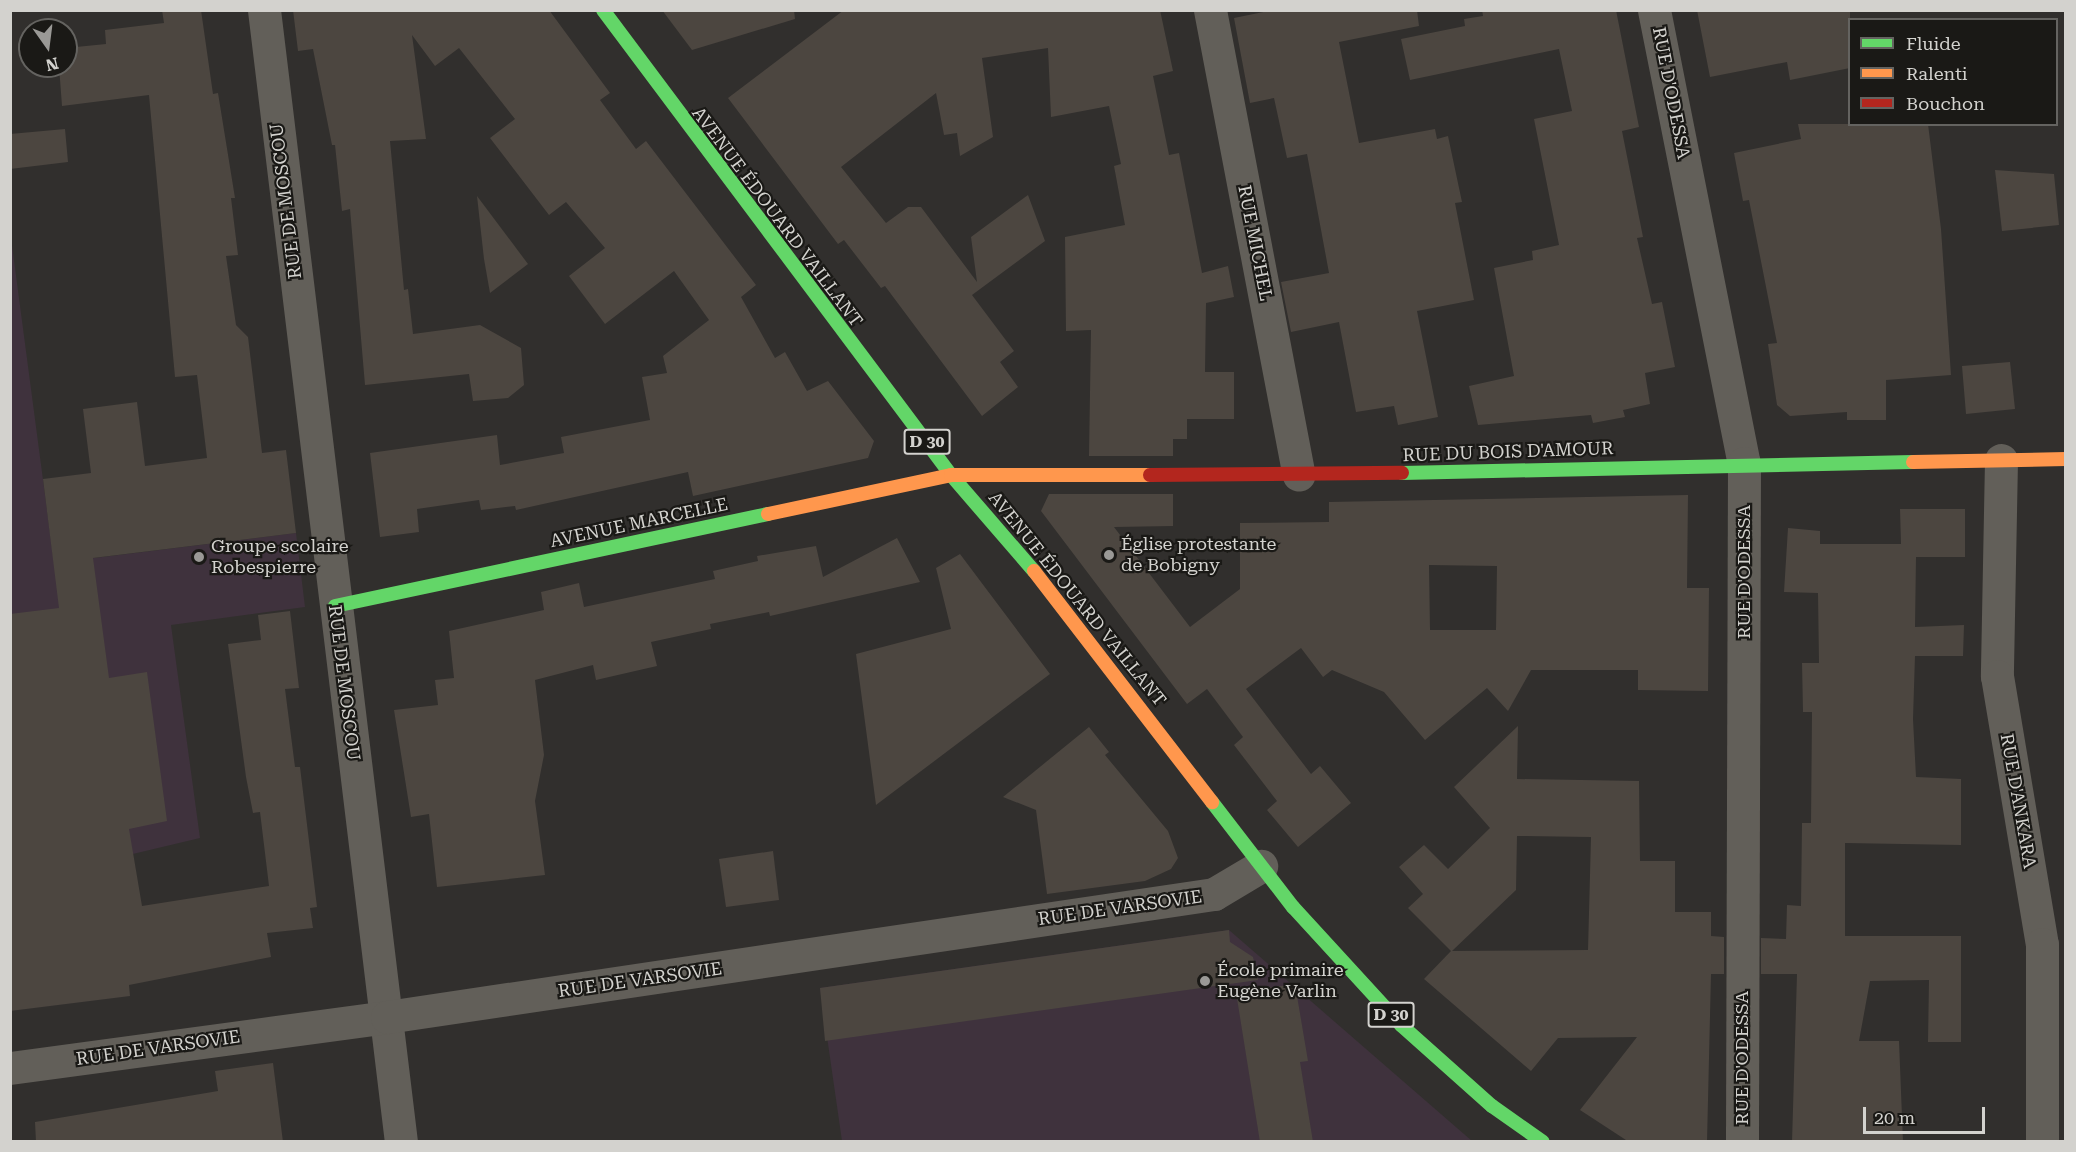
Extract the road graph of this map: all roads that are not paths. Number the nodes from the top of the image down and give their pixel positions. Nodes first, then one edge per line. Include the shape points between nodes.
1 (264, 10) edge
2 (603, 10) edge
3 (1210, 10) edge
4 (1654, 10) edge
5 (2066, 459) edge
6 (2001, 460) junction
7 (1744, 463) junction
8 (951, 475) junction
9 (1299, 475) junction
10 (334, 606) junction
11 (1261, 866) junction
12 (387, 1017) junction
13 (10, 1068) edge
14 (2050, 1123) edge
15 (401, 1142) edge
16 (1543, 1142) edge
17 (1742, 1142) edge

1 - 10 street, RUE DE MOSCOU
2 - 8 street, AVENUE ÉDOUARD VAILLANT / D 30
3 - 9 street, RUE MICHEL
4 - 7 street, RUE D'ODESSA
5 - 6 street, RUE DU BOIS D'AMOUR
6 - 7 street, RUE DU BOIS D'AMOUR
6 - 14 street, RUE D'ANKARA via 1997,676 2042,944
7 - 9 street, RUE DU BOIS D'AMOUR
7 - 17 street, RUE D'ODESSA
8 - 9 street, RUE DU BOIS D'AMOUR
8 - 10 street, AVENUE MARCELLE
8 - 11 street, AVENUE ÉDOUARD VAILLANT / D 30 via 1005,533
10 - 12 street, RUE DE MOSCOU
11 - 12 street, RUE DE VARSOVIE via 1214,894
11 - 16 street, AVENUE ÉDOUARD VAILLANT / D 30 via 1401,1025 1492,1106
12 - 13 street, RUE DE VARSOVIE
12 - 15 street, RUE DE MOSCOU

